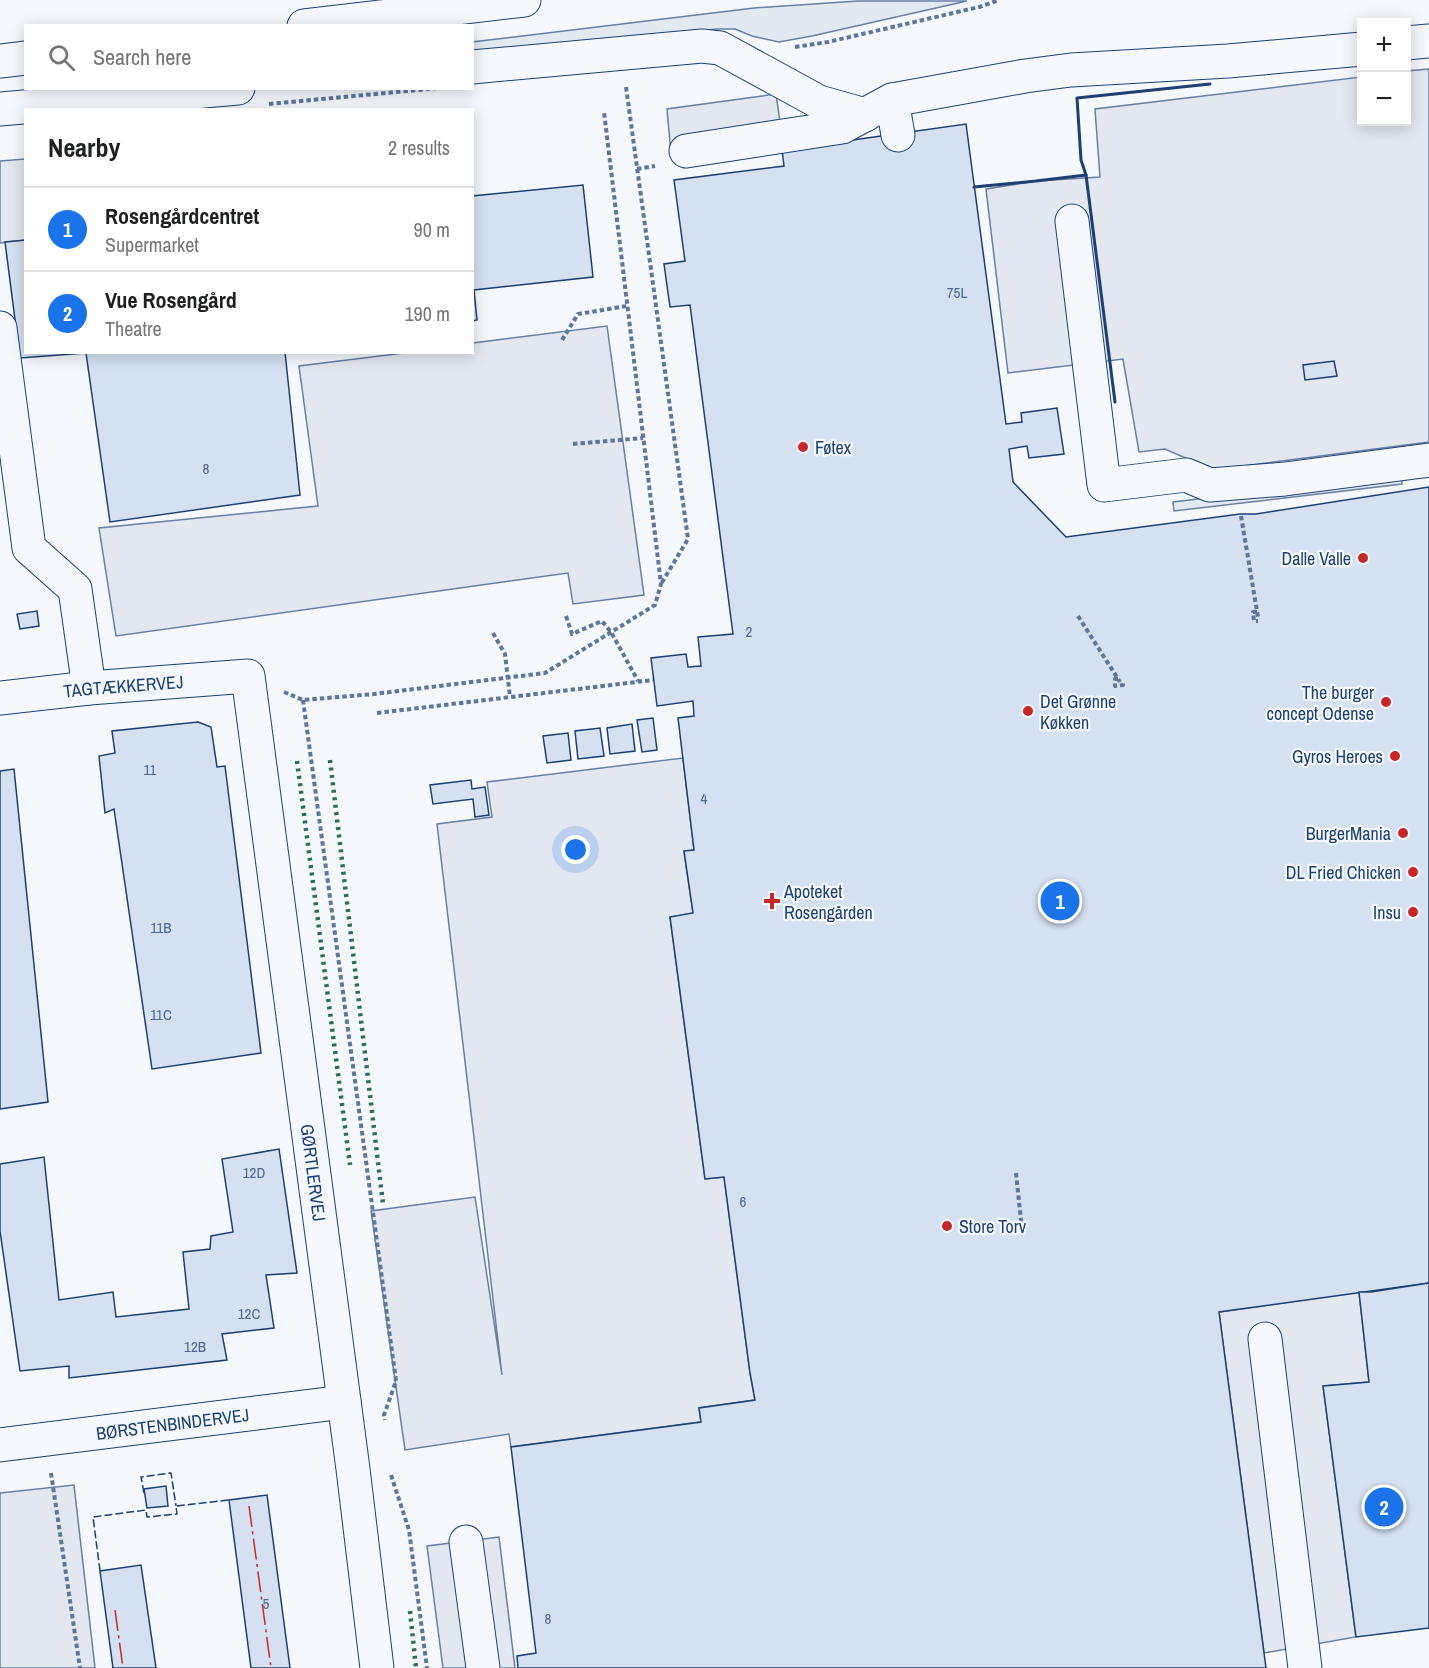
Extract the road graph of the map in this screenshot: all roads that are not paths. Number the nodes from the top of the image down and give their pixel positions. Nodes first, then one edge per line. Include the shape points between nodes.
1 (524, 0) edge
2 (321, 24) edge
3 (1429, 41) edge
4 (1411, 43) edge
5 (1357, 49) edge
6 (24, 58) edge
7 (0, 61) edge
8 (474, 68) edge
9 (250, 97) edge
10 (878, 107) junction
11 (38, 108) edge
12 (24, 109) edge
13 (0, 110) edge
14 (898, 135) dead end
15 (686, 151) dead end
16 (1072, 221) dead end
17 (0, 328) edge
18 (1429, 460) edge
19 (248, 676) joint
20 (88, 688) junction
21 (0, 698) edge
22 (1265, 1339) dead end
23 (344, 1402) junction
24 (0, 1445) edge
25 (466, 1542) dead end
26 (377, 1668) edge
27 (483, 1668) edge
28 (1305, 1668) edge

1 - 2 street
3 - 4 street
5 - 10 street via 1071,70
6 - 7 street
8 - 10 street via 702,46 720,48 819,102
9 - 11 street
10 - 14 street
10 - 15 street via 842,127
12 - 13 street
16 - 18 street via 1104,485 1186,475 1210,485
17 - 20 street via 29,548 75,590
19 - 20 street, TAGTÆKKERVEJ
19 - 23 street, GØRTLERVEJ
20 - 21 street, TAGTÆKKERVEJ
22 - 28 street
23 - 24 street, BØRSTENBINDERVEJ
23 - 26 street, GØRTLERVEJ
25 - 27 street

